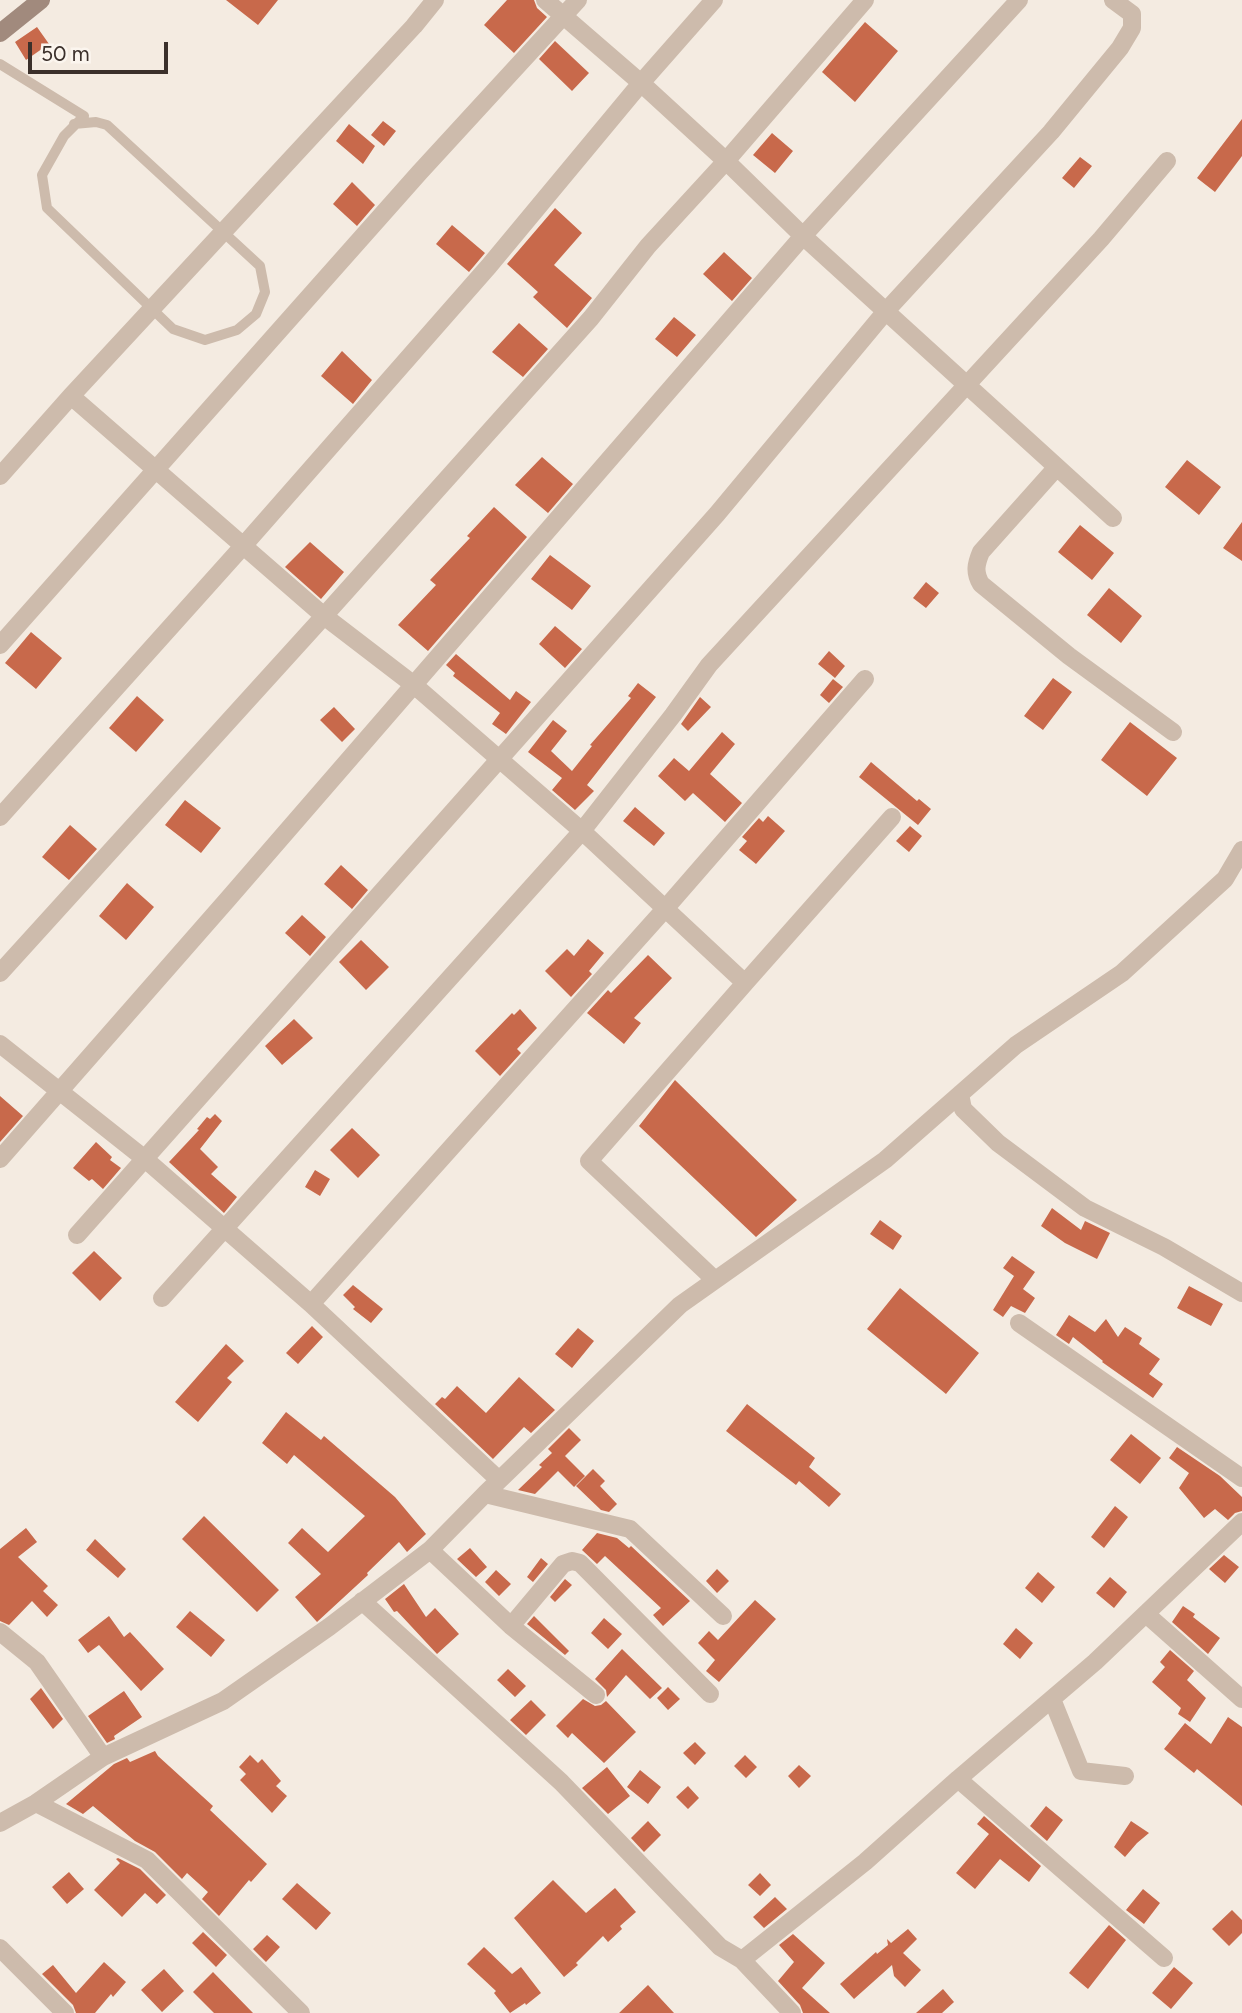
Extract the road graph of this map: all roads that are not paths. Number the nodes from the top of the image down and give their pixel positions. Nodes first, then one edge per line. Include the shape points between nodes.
1 (41, 0) edge
2 (435, 0) edge
3 (545, 0) edge
4 (578, 0) edge
5 (714, 0) edge
6 (865, 0) edge
7 (1019, 0) edge
8 (1113, 0) edge
9 (564, 17) junction
10 (0, 33) edge
11 (0, 64) edge
12 (641, 83) junction
13 (74, 124) junction
14 (726, 161) junction
15 (1167, 161) dead end
16 (803, 236) junction
17 (886, 311) junction
18 (967, 384) junction
19 (71, 396) junction
20 (155, 468) junction
21 (1056, 468) junction
22 (0, 476) edge
23 (1113, 518) dead end
24 (244, 545) junction
25 (324, 616) junction
26 (0, 645) edge
27 (864, 679) dead end
28 (414, 685) junction
29 (1173, 732) dead end
30 (498, 760) junction
31 (0, 817) edge
32 (892, 817) dead end
33 (582, 831) junction
34 (1242, 850) edge
35 (664, 910) junction
36 (0, 972) edge
37 (745, 983) junction
38 (0, 1044) edge
39 (60, 1091) junction
40 (960, 1094) junction
41 (0, 1159) edge
42 (145, 1159) junction
43 (225, 1228) junction
44 (77, 1235) dead end
45 (715, 1280) junction
46 (1242, 1293) edge
47 (162, 1298) dead end
48 (311, 1304) junction
49 (1019, 1324) dead end
50 (1242, 1478) edge
51 (499, 1480) junction
52 (485, 1494) junction
53 (1241, 1526) edge
54 (430, 1550) junction
55 (362, 1601) junction
56 (1146, 1614) junction
57 (723, 1616) dead end
58 (511, 1626) junction
59 (0, 1632) edge
60 (710, 1693) dead end
61 (596, 1695) dead end
62 (1052, 1699) junction
63 (1242, 1699) edge
64 (103, 1757) junction
65 (1125, 1776) dead end
66 (958, 1779) junction
67 (36, 1803) junction
68 (0, 1823) edge
69 (0, 1948) edge
70 (1164, 1958) dead end
71 (742, 1960) junction
72 (65, 2013) edge
73 (301, 2013) edge
74 (792, 2013) edge

1 - 10 street
2 - 19 street
3 - 9 street
4 - 9 street
5 - 12 street
6 - 14 street
7 - 16 street
8 - 17 street via 1132,14 1132,29 1121,48 1051,132
9 - 12 street
9 - 20 street
11 - 13 lane via 84,116
12 - 14 street
12 - 24 street via 489,266
13 - 13 lane via 42,175 47,208 173,330 205,340 237,330 256,314 265,292 260,266 107,125
14 - 16 street
14 - 25 street
15 - 18 street
16 - 17 street
16 - 28 street
17 - 18 street
17 - 30 street via 717,514
18 - 21 street
18 - 33 street via 709,665
19 - 20 street
19 - 22 street
20 - 24 street
20 - 26 street
21 - 23 street
21 - 29 street via 981,552 976,576 1069,656
24 - 25 street
24 - 31 street
25 - 28 street
25 - 36 street
27 - 35 street
28 - 30 street
28 - 39 street
30 - 33 street
30 - 42 street
32 - 37 street
33 - 35 street
33 - 43 street
34 - 40 street via 1225,879 1122,973 1016,1045
35 - 37 street
35 - 48 street
37 - 45 street via 589,1161
38 - 39 street
39 - 41 street
39 - 42 street
40 - 45 street via 885,1160
40 - 46 street via 963,1109 998,1143 1085,1208
42 - 43 street
42 - 44 street
43 - 47 street
43 - 48 street
45 - 51 street via 680,1305
48 - 51 street
49 - 50 street
51 - 52 street
52 - 54 street
52 - 57 street via 630,1529
53 - 56 street
54 - 55 street
54 - 58 street
55 - 64 street via 223,1701
55 - 71 street via 561,1782 720,1947
56 - 62 street
56 - 63 street
58 - 60 street via 563,1564 580,1563
58 - 61 street
59 - 64 street via 37,1662
62 - 65 street via 1081,1771
62 - 66 street
64 - 67 street
66 - 70 street
66 - 71 street via 865,1862
67 - 68 street
67 - 73 street via 148,1860
69 - 72 street
71 - 74 street

